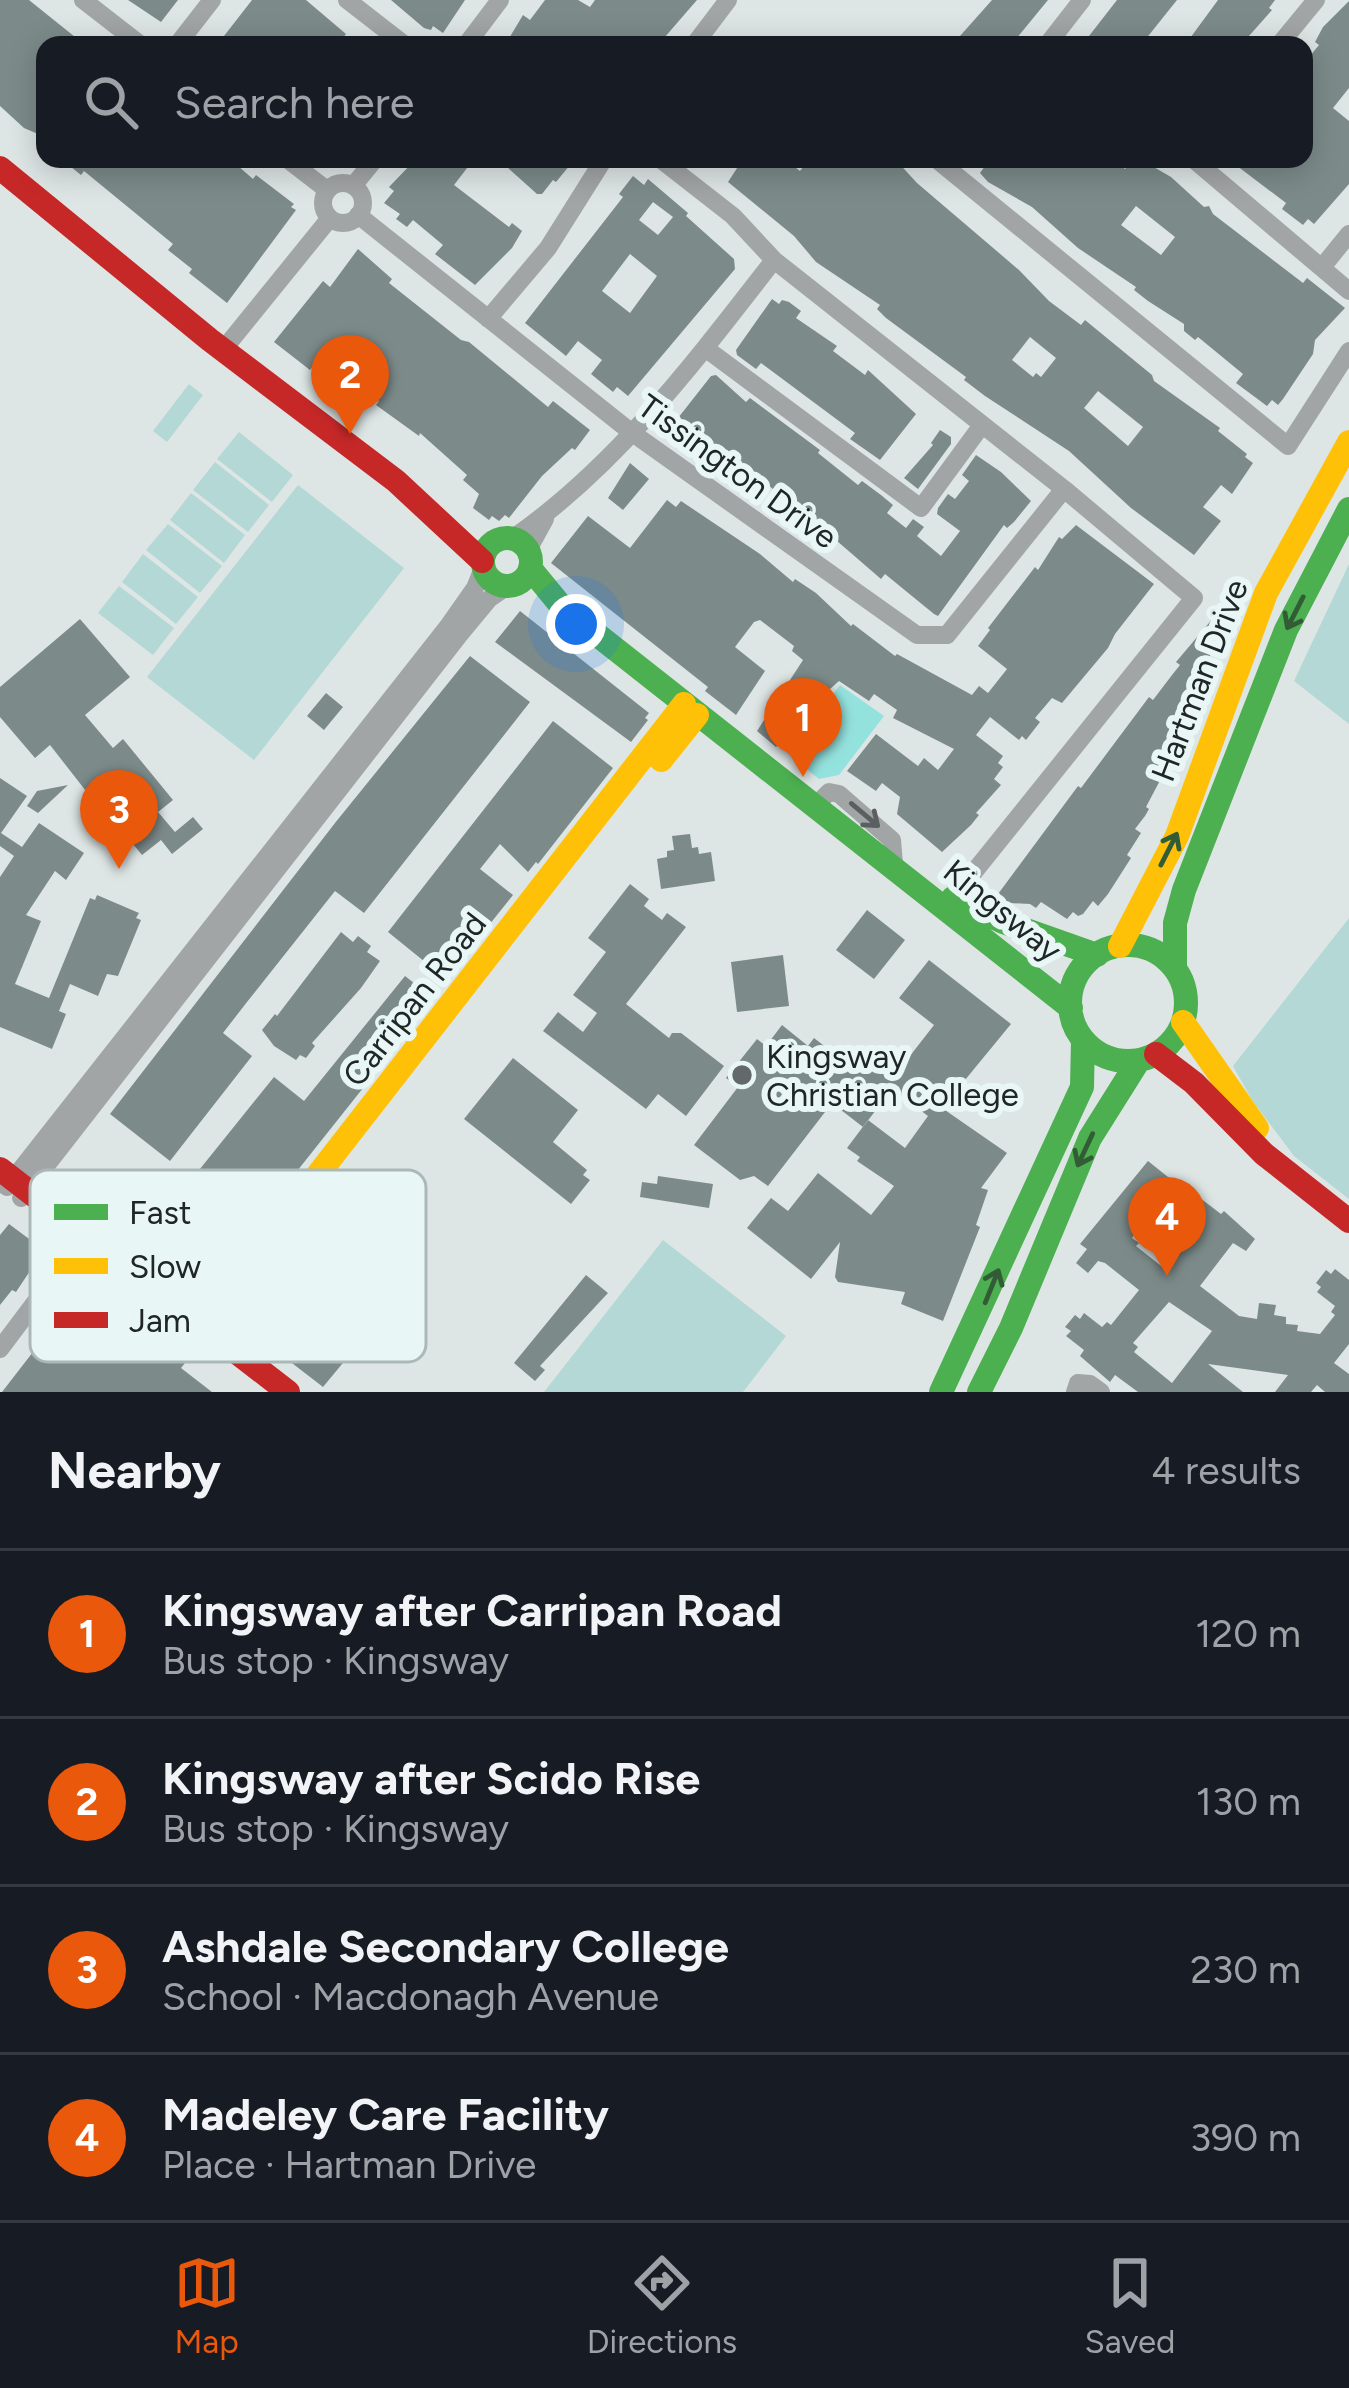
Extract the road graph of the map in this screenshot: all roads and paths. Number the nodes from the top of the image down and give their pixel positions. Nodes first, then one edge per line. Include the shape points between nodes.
1 (83, 0) edge
2 (212, 0) edge
3 (347, 0) edge
4 (500, 0) edge
5 (728, 0) edge
6 (1082, 0) edge
7 (1316, 0) edge
8 (129, 36) edge
9 (184, 36) edge
10 (393, 36) edge
11 (473, 36) edge
12 (701, 36) edge
13 (1056, 36) edge
14 (1287, 36) edge
15 (0, 168) edge
16 (299, 168) edge
17 (368, 168) edge
18 (598, 168) edge
19 (672, 168) edge
20 (952, 168) edge
21 (1204, 168) edge
22 (353, 186) junction
23 (327, 190) junction
24 (358, 215) junction
25 (330, 218) junction
26 (1349, 234) edge
27 (773, 260) junction
28 (1323, 266) junction
29 (1349, 291) edge
30 (488, 319) junction
31 (227, 345) junction
32 (705, 348) junction
33 (1349, 351) edge
34 (982, 424) junction
35 (631, 432) junction
36 (1349, 442) edge
37 (1064, 489) junction
38 (1349, 509) edge
39 (506, 562) junction
40 (690, 709) junction
41 (894, 864) junction
42 (952, 898) junction
43 (1108, 950) junction
44 (1175, 968) junction
45 (1071, 1008) junction
46 (1183, 1022) junction
47 (1083, 1040) junction
48 (1147, 1057) junction
49 (331, 1170) edge
50 (1299, 1180) junction
51 (11, 1184) edge
52 (1349, 1221) edge
53 (30, 1309) edge
54 (0, 1349) edge
55 (235, 1362) edge
56 (245, 1362) edge
57 (268, 1392) edge
58 (288, 1392) edge
59 (941, 1392) edge
60 (979, 1392) edge
61 (1075, 1392) edge
62 (1101, 1392) edge

1 - 8 street
2 - 9 street
3 - 10 street
4 - 11 street
5 - 12 street
6 - 13 street
7 - 14 street
15 - 31 main road, Kingsway via 165,305
16 - 23 street
17 - 22 street
18 - 30 street via 548,248
19 - 27 street
20 - 33 street via 1288,446
21 - 28 street
22 - 23 street
22 - 24 street via 363,203
23 - 25 street via 322,205
24 - 25 street
24 - 30 street, Tissington Drive
25 - 31 street
26 - 28 street
27 - 32 street
27 - 34 street
28 - 29 street
30 - 35 street, Tissington Drive
31 - 39 main road, Kingsway via 453,529
32 - 34 street via 921,508
32 - 35 street
34 - 37 street
35 - 37 street, Tissington Drive via 916,635 947,635
35 - 39 street
43 -> 36 main road, Hartman Drive via 1177,836 1266,593
37 - 42 street via 1194,598
38 -> 44 main road, Hartman Drive via 1286,630 1184,890
39 - 40 main road, Kingsway
39 - 51 street via 475,588
39 - 51 street via 489,599
40 - 41 main road, Kingsway
40 - 49 main road, Carripan Road
41 - 42 main road, Kingsway
41 - 45 main road, Kingsway
42 - 43 main road, Kingsway via 1003,922
43 - 44 main road via 1150,950
43 - 45 main road via 1075,982
44 - 46 main road via 1186,994
45 - 47 main road
46 - 48 main road
46 - 50 main road
47 - 48 main road via 1112,1058
59 -> 47 main road via 1074,1107
48 - 50 main road via 1194,1083
48 -> 60 main road via 1090,1138
50 - 52 main road
53 - 54 street
55 - 57 main road
56 - 58 main road
61 - 62 street via 1078,1384

